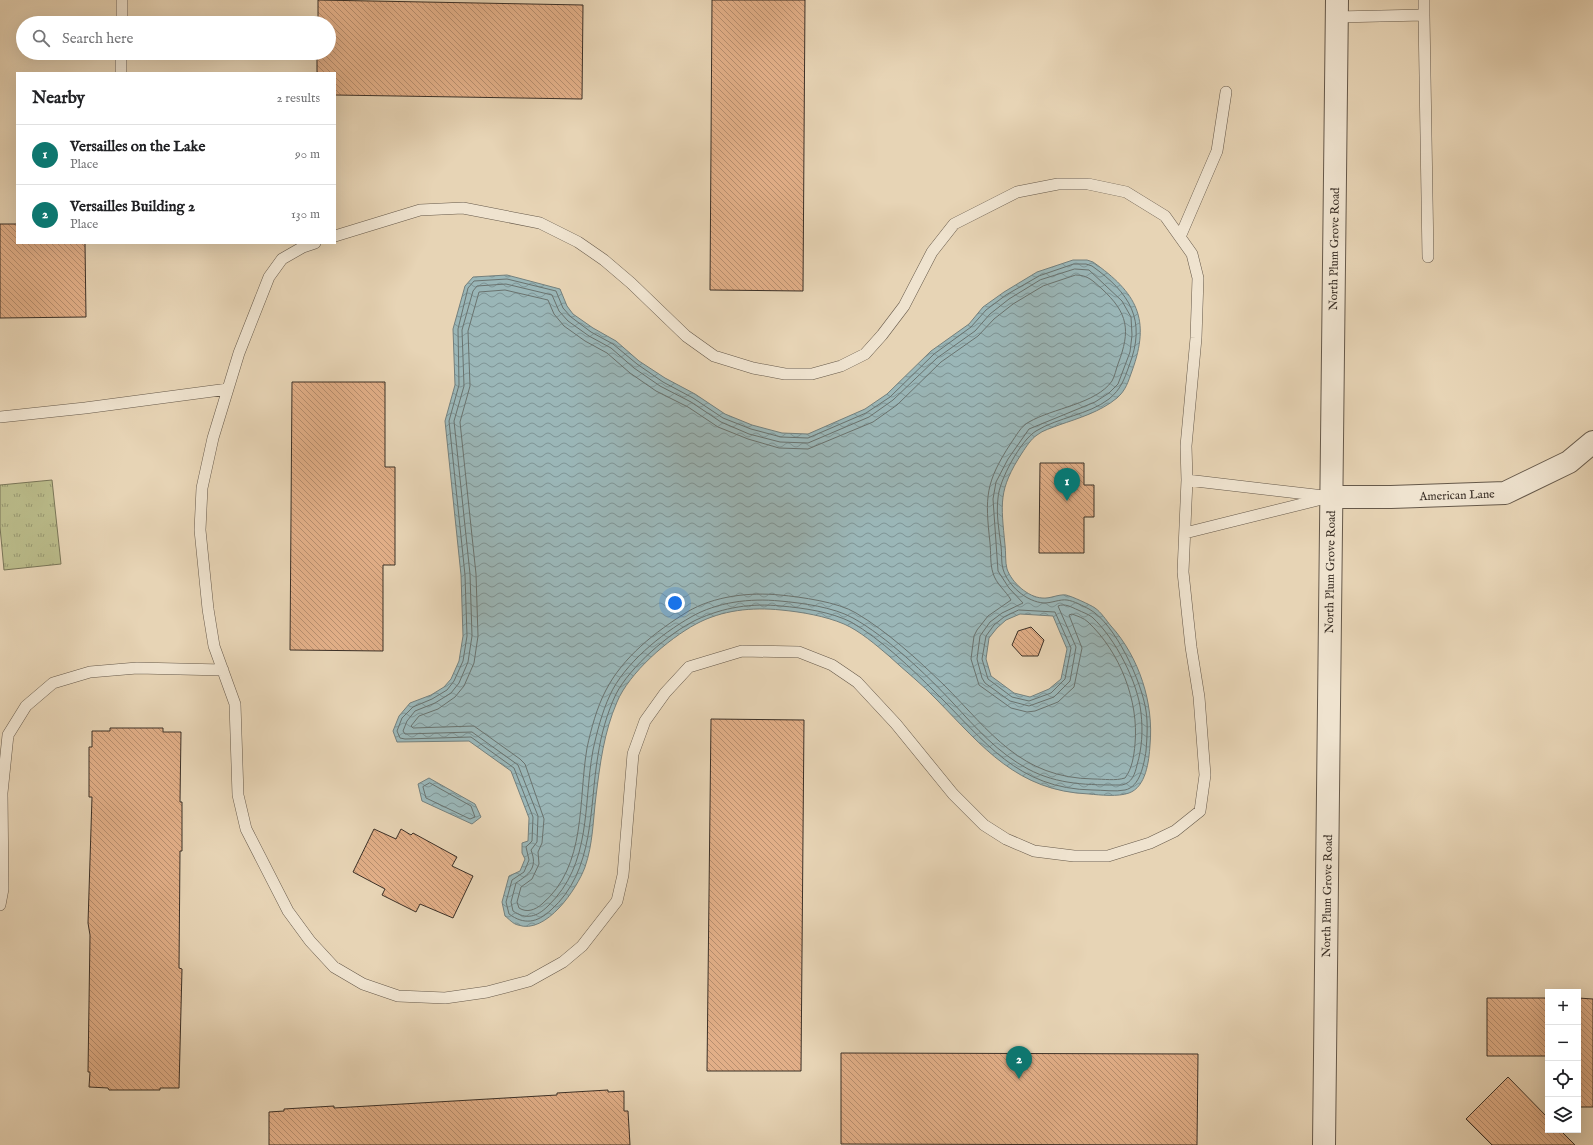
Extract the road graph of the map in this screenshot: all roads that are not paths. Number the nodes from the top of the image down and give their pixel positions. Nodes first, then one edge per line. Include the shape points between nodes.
1 (122, 0) edge
2 (1424, 0) edge
3 (1337, 8) edge
4 (1424, 15) junction
5 (122, 16) edge
6 (121, 60) edge
7 (121, 72) edge
8 (1226, 92) dead end
9 (336, 236) edge
10 (1180, 237) junction
11 (312, 244) edge
12 (1428, 257) dead end
13 (228, 389) junction
14 (0, 417) edge
15 (1593, 442) edge
16 (1187, 480) junction
17 (1330, 496) junction
18 (1185, 533) junction
19 (223, 670) junction
20 (0, 905) edge
21 (1324, 1145) edge

1 - 5 lane
2 - 4 lane
3 - 4 lane
3 - 17 street, North Plum Grove Road
4 - 12 lane
6 - 7 lane
8 - 10 lane via 1217,151
9 - 10 lane via 420,210 463,208 540,223 578,242 604,260 686,336 714,356 753,368 785,374 812,374 841,366 865,354 904,306 932,252 954,224 1017,192 1058,184 1088,184 1126,192 1165,216
10 - 16 lane via 1192,254 1198,278 1196,338 1186,446
11 - 13 lane via 282,259 269,277 239,353
13 - 14 lane
13 - 19 lane via 213,438 202,488 200,530 214,646
15 - 17 street, American Lane via 1569,462 1505,493 1391,498
16 - 17 lane
16 - 18 lane
17 - 18 lane
17 - 21 street, North Plum Grove Road
18 - 19 lane via 1183,572 1199,697 1205,776 1200,812 1175,831 1150,843 1108,856 1074,856 1034,851 1006,839 984,825 953,794 896,724 857,682 832,665 799,652 742,651 689,667 665,693 645,721 633,754 623,875 617,901 598,928 563,962 529,981 488,992 445,998 398,996 363,984 334,968 310,941 288,911 246,829 238,795 235,704
19 - 20 lane via 137,668 90,672 53,683 26,706 8,735 2,792 3,889

